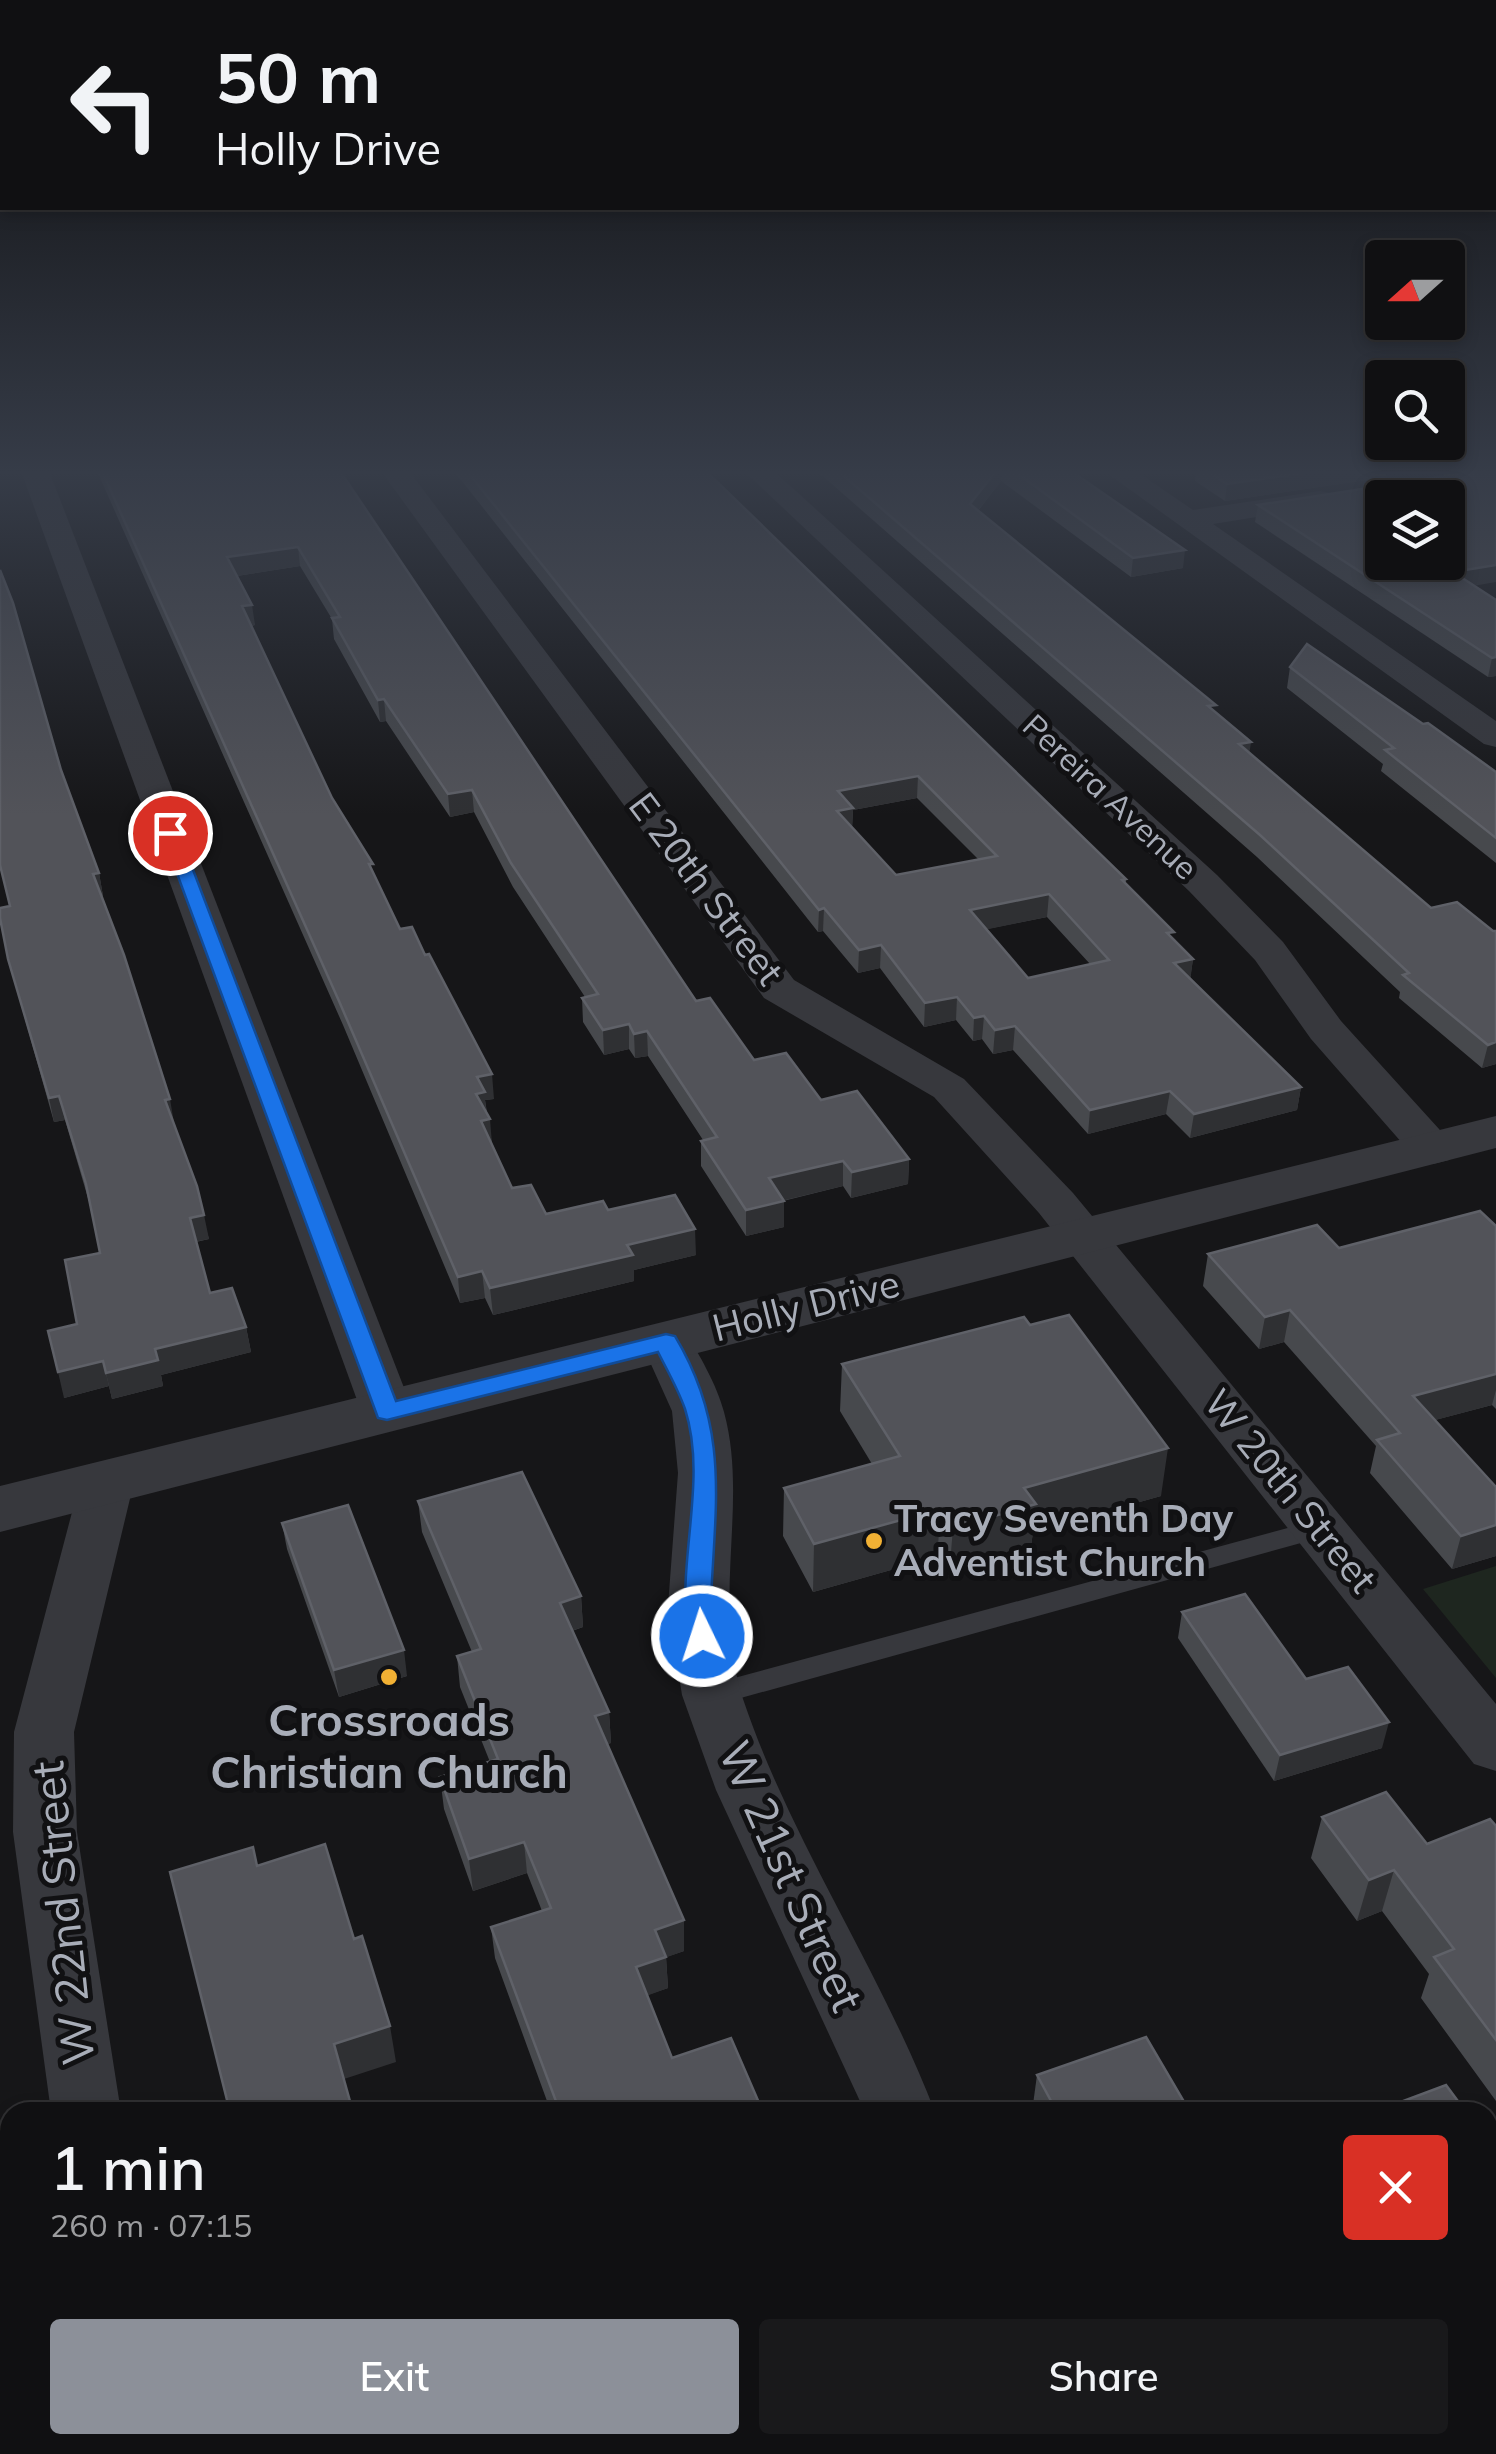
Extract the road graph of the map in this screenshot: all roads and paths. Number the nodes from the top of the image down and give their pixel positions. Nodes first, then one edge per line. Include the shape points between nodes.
1 (78, 586) edge
2 (480, 586) edge
3 (882, 586) edge
4 (1280, 586) edge
5 (1496, 737) edge
6 (1496, 1132) edge
7 (1433, 1150) junction
8 (1082, 1237) junction
9 (666, 1342) junction
10 (387, 1412) junction
11 (107, 1482) junction
12 (0, 1508) edge
13 (1322, 1528) junction
14 (712, 1695) junction
15 (1496, 1747) edge
16 (85, 2102) edge
17 (895, 2102) edge

1 - 10 street
2 - 8 street, E 20th Street via 779,989 949,1088
3 - 7 street, Pereira Avenue via 1269,950 1326,1030
4 - 5 street
6 - 7 street, Holly Drive
7 - 8 street, Holly Drive
8 - 9 street, Holly Drive
8 - 13 street, W 20th Street
9 - 10 street, Holly Drive
9 - 14 street, W 21st Street via 698,1411 705,1473 697,1606
10 - 11 street, Holly Drive
11 - 12 street, Holly Drive
11 - 16 street, W 22nd Street via 44,1732 45,1832
13 - 14 lane
13 - 15 street, W 20th Street
14 - 17 street, W 21st Street via 747,1790

